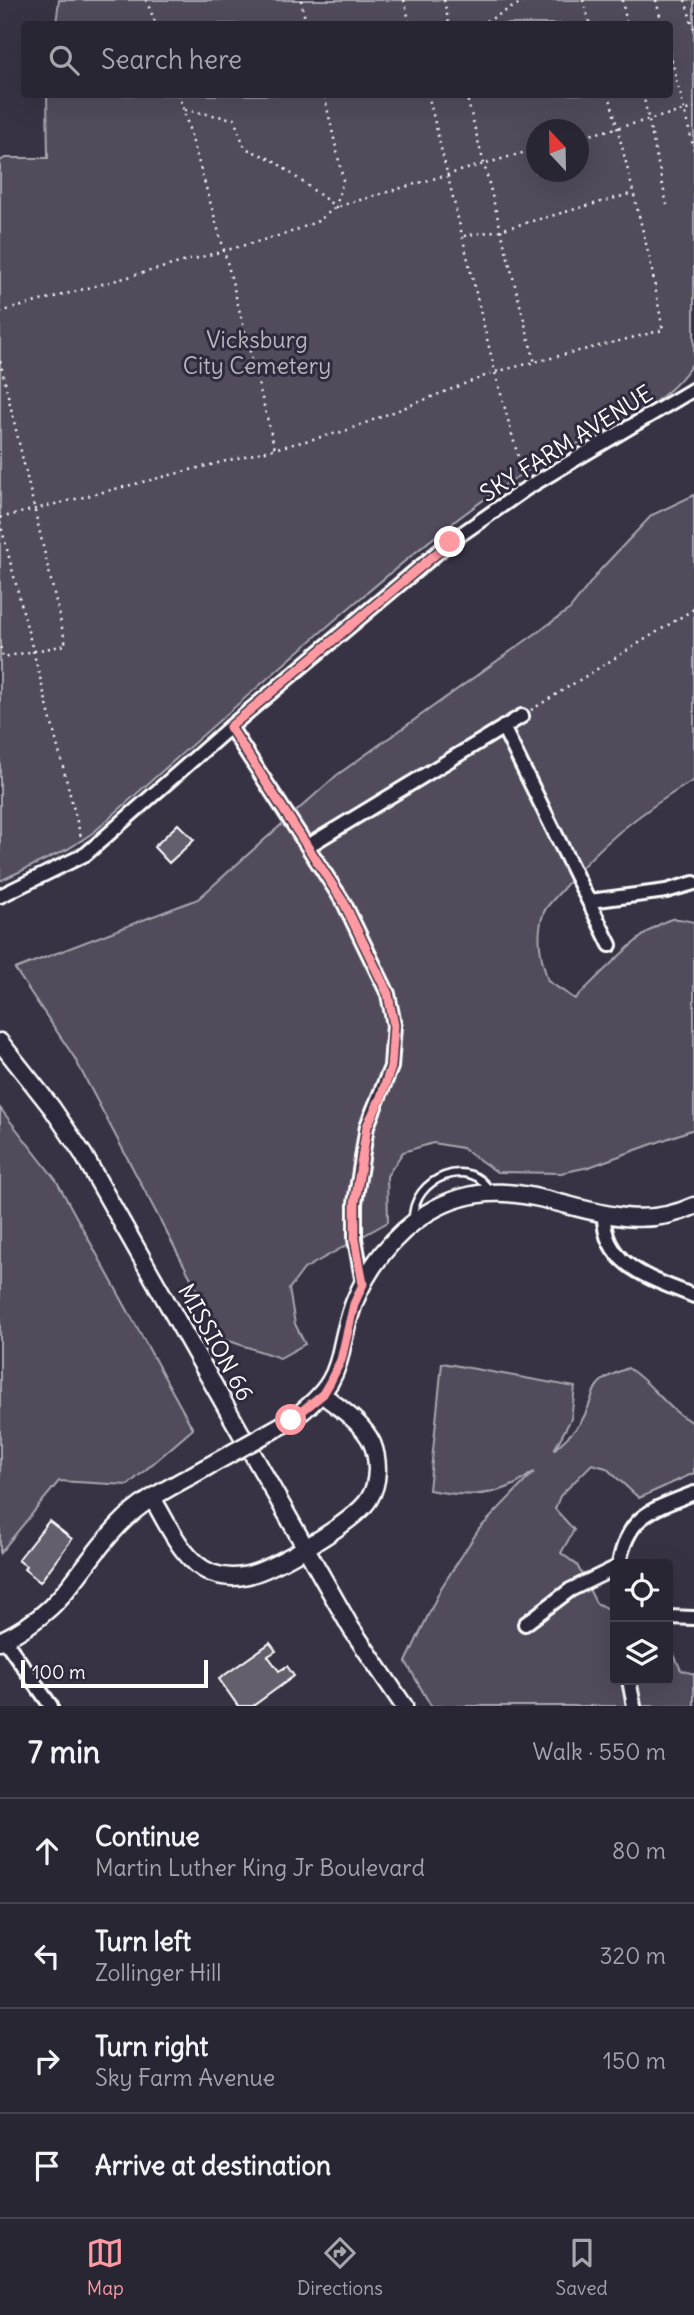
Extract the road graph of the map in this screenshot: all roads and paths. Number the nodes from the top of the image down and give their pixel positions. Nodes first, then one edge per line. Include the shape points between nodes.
1 (146, 0) edge
2 (301, 0) edge
3 (404, 0) edge
4 (444, 0) edge
5 (526, 0) edge
6 (583, 0) edge
7 (622, 0) edge
8 (656, 0) edge
9 (685, 0) edge
10 (155, 21) edge
11 (305, 21) edge
12 (409, 21) edge
13 (448, 21) edge
14 (485, 21) edge
15 (589, 21) edge
16 (626, 21) edge
17 (661, 21) edge
18 (694, 30) edge
19 (673, 65) edge
20 (180, 98) edge
21 (325, 98) edge
22 (429, 98) edge
23 (467, 98) edge
24 (610, 98) edge
25 (644, 98) edge
26 (694, 108) edge
27 (183, 110) junction
28 (684, 110) junction
29 (649, 119) junction
30 (618, 127) junction
31 (589, 135) edge
32 (694, 150) edge
33 (526, 152) edge
34 (483, 164) junction
35 (449, 173) junction
36 (632, 193) junction
37 (667, 205) dead end
38 (336, 207) junction
39 (500, 230) junction
40 (464, 236) junction
41 (225, 250) junction
42 (0, 312) edge
43 (0, 361) edge
44 (535, 363) junction
45 (495, 372) junction
46 (694, 389) edge
47 (275, 449) junction
48 (527, 488) junction
49 (34, 510) junction
50 (0, 520) edge
51 (694, 609) edge
52 (0, 646) edge
53 (32, 651) junction
54 (522, 716) joint
55 (230, 727) junction
56 (503, 727) junction
57 (308, 846) junction
58 (86, 855) junction
59 (694, 883) edge
60 (0, 896) edge
61 (590, 901) junction
62 (610, 945) dead end
63 (0, 1042) edge
64 (489, 1191) junction
65 (694, 1206) edge
66 (604, 1215) junction
67 (414, 1223) junction
68 (363, 1284) junction
69 (694, 1295) edge
70 (323, 1394) junction
71 (694, 1493) edge
72 (152, 1498) junction
73 (305, 1548) junction
74 (619, 1559) edge
75 (610, 1570) edge
76 (673, 1617) edge
77 (694, 1618) edge
78 (525, 1623) dead end
79 (2, 1640) edge
80 (630, 1685) edge
81 (51, 1706) edge
82 (404, 1706) edge
83 (634, 1706) edge

1 - 10 path
2 - 11 path
3 - 12 path
4 - 13 path
5 - 14 path
6 - 15 path
7 - 16 path
8 - 17 path
9 - 18 path
19 - 28 path
20 - 27 path
21 - 38 path via 343,179
22 - 35 path
23 - 34 path
24 - 30 path
25 - 29 path
26 - 28 path
27 - 38 path via 234,119 245,148 273,160
27 - 41 path
28 - 29 path
28 - 32 path
29 - 30 path
29 - 37 path
30 - 31 path
30 - 36 path
33 - 34 path
34 - 35 path
34 - 39 path
35 - 38 path
35 - 40 path
36 - 39 path
36 - 44 path via 663,330
38 - 41 path via 318,221 289,233
39 - 40 path
39 - 44 path
40 - 45 path
41 - 42 path
41 - 47 path
43 - 49 path
44 - 45 path
45 - 47 path via 345,431
45 - 48 path
46 - 48 street, SKY FARM AVENUE
47 - 49 path
48 - 55 street, SKY FARM AVENUE via 450,542
49 - 50 path
49 - 53 path via 66,645
50 - 53 path
51 - 54 path
52 - 53 path via 3,657
53 - 58 path
54 - 56 street
55 - 57 street
55 - 58 street, SKY FARM AVENUE
56 - 57 street
56 - 61 street
57 - 68 street via 371,955 388,994 394,1025 391,1067 367,1126 355,1203 355,1239
58 - 60 street, SKY FARM AVENUE
59 - 61 street
61 - 62 street
63 - 73 street, MISSION 66 via 83,1154
64 - 66 street via 524,1193
64 - 67 street via 448,1203
64 - 67 lane via 475,1178 453,1173 433,1179 420,1191 413,1209
65 - 66 street via 644,1220
66 - 69 street via 604,1235 637,1272
67 - 68 street via 387,1248
68 - 70 street via 341,1360
70 - 72 street, bridge via 291,1420
70 - 73 street via 366,1433 376,1455 376,1480 360,1511
71 - 74 street via 656,1507 636,1521
72 - 73 street via 189,1557 213,1573 248,1575
72 - 79 street via 118,1525 56,1604
73 - 82 street, MISSION 66
75 - 78 street via 570,1590
76 - 77 street
79 - 81 street
80 - 83 street

